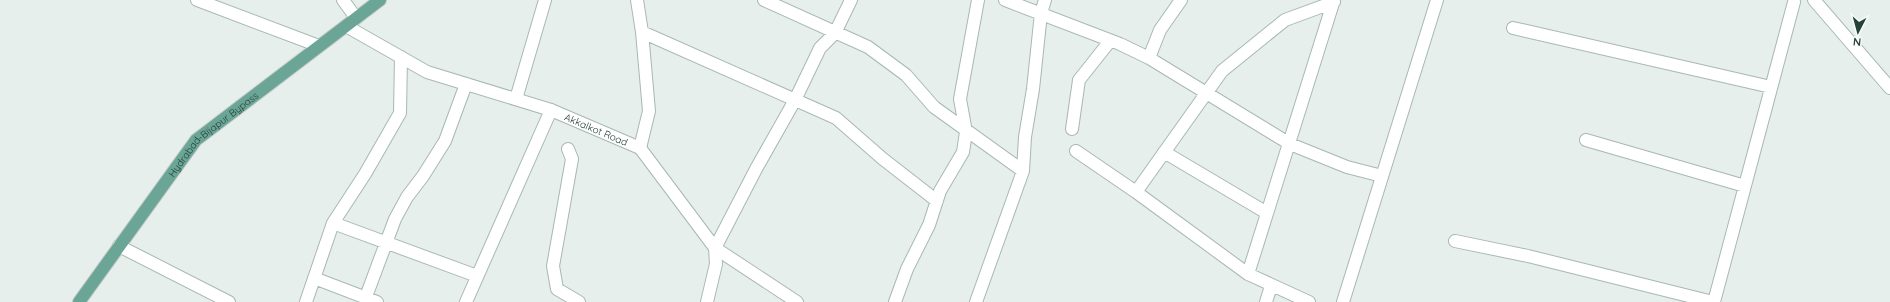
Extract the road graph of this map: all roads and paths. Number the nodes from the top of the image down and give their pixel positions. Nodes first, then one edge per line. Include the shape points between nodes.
1 (197, 0) edge
2 (343, 0) edge
3 (380, 0) edge
4 (546, 0) edge
5 (637, 0) edge
6 (764, 0) edge
7 (851, 0) edge
8 (978, 0) edge
9 (1005, 0) edge
10 (1045, 0) edge
11 (1181, 0) edge
12 (1437, 0) edge
13 (1814, 0) edge
14 (1334, 1) edge
15 (1790, 1) edge
16 (1041, 14) junction
17 (356, 18) junction
18 (346, 26) junction
19 (1513, 28) dead end
20 (642, 32) junction
21 (835, 33) junction
22 (1110, 41) junction
23 (319, 46) junction
24 (401, 57) junction
25 (1149, 58) junction
26 (466, 84) junction
27 (1771, 87) junction
28 (1890, 88) edge
29 (1206, 93) junction
30 (516, 99) junction
31 (795, 100) junction
32 (551, 110) junction
33 (1072, 129) dead end
34 (966, 132) junction
35 (1586, 140) dead end
36 (1290, 144) junction
37 (640, 148) junction
38 (568, 149) dead end
39 (1076, 151) dead end
40 (1164, 152) junction
41 (1023, 171) junction
42 (1382, 176) junction
43 (1745, 186) junction
44 (1136, 192) junction
45 (937, 201) junction
46 (1267, 213) junction
47 (334, 223) junction
48 (1455, 241) dead end
49 (386, 242) junction
50 (119, 246) junction
51 (715, 248) junction
52 (1248, 274) junction
53 (478, 276) junction
54 (314, 278) junction
55 (1271, 286) junction
56 (364, 300) edge
57 (79, 302) edge
58 (229, 302) edge
59 (306, 302) edge
60 (376, 302) edge
61 (466, 302) edge
62 (579, 302) edge
63 (707, 302) edge
64 (798, 302) edge
65 (896, 302) edge
66 (976, 302) edge
67 (1266, 302) edge
68 (1308, 302) edge
69 (1342, 302) edge
70 (1713, 302) edge

1 - 23 street
2 - 17 street
3 - 17 main road, Hydrabad-Bijapur Bypass
4 - 30 street
5 - 20 street
6 - 21 street
7 - 21 street
8 - 34 street via 960,100
9 - 16 street
10 - 16 street
11 - 25 street via 1160,30
12 - 42 street
13 - 28 street
14 - 29 street via 1285,20 1222,71
14 - 36 street
15 - 27 street
16 - 22 street
16 - 41 street
17 - 18 main road, Hydrabad-Bijapur Bypass
18 - 23 main road, Hydrabad-Bijapur Bypass
18 - 24 street, Akkalkot Road
19 - 27 street
20 - 31 street
20 - 37 street via 649,111
21 - 31 street via 820,48
21 - 34 street via 868,47 906,75 934,107
22 - 25 street
22 - 33 street via 1078,80
23 - 50 main road, Hydrabad-Bijapur Bypass via 196,140
24 - 26 street, Akkalkot Road via 427,72
24 - 47 street via 400,113
25 - 29 street
26 - 30 street, Akkalkot Road
26 - 49 street via 445,141 407,197
27 - 43 street
29 - 36 street
29 - 40 street
30 - 32 street, Akkalkot Road
31 - 45 street via 836,118
31 - 51 street
32 - 37 street, Akkalkot Road
32 - 53 street
34 - 41 street
34 - 45 street via 963,152 940,191
35 - 43 street
36 - 42 street via 1347,167
36 - 46 street
37 - 51 street, Akkalkot Road
38 - 62 street via 572,159 553,266 557,289
39 - 44 street
40 - 44 street
40 - 46 street
41 - 66 street
42 - 69 street
43 - 70 street
44 - 52 street
45 - 65 street via 907,269
46 - 52 street
47 - 49 street
47 - 54 street
48 - 70 street via 1528,256
49 - 53 street
49 - 56 street
50 - 57 main road, Hydrabad-Bijapur Bypass
50 - 58 street
51 - 63 street via 716,264
51 - 64 street, Akkalkot Road
52 - 55 street
53 - 61 street
54 - 56 street
54 - 59 street
55 - 67 street
55 - 68 street
56 - 60 street

